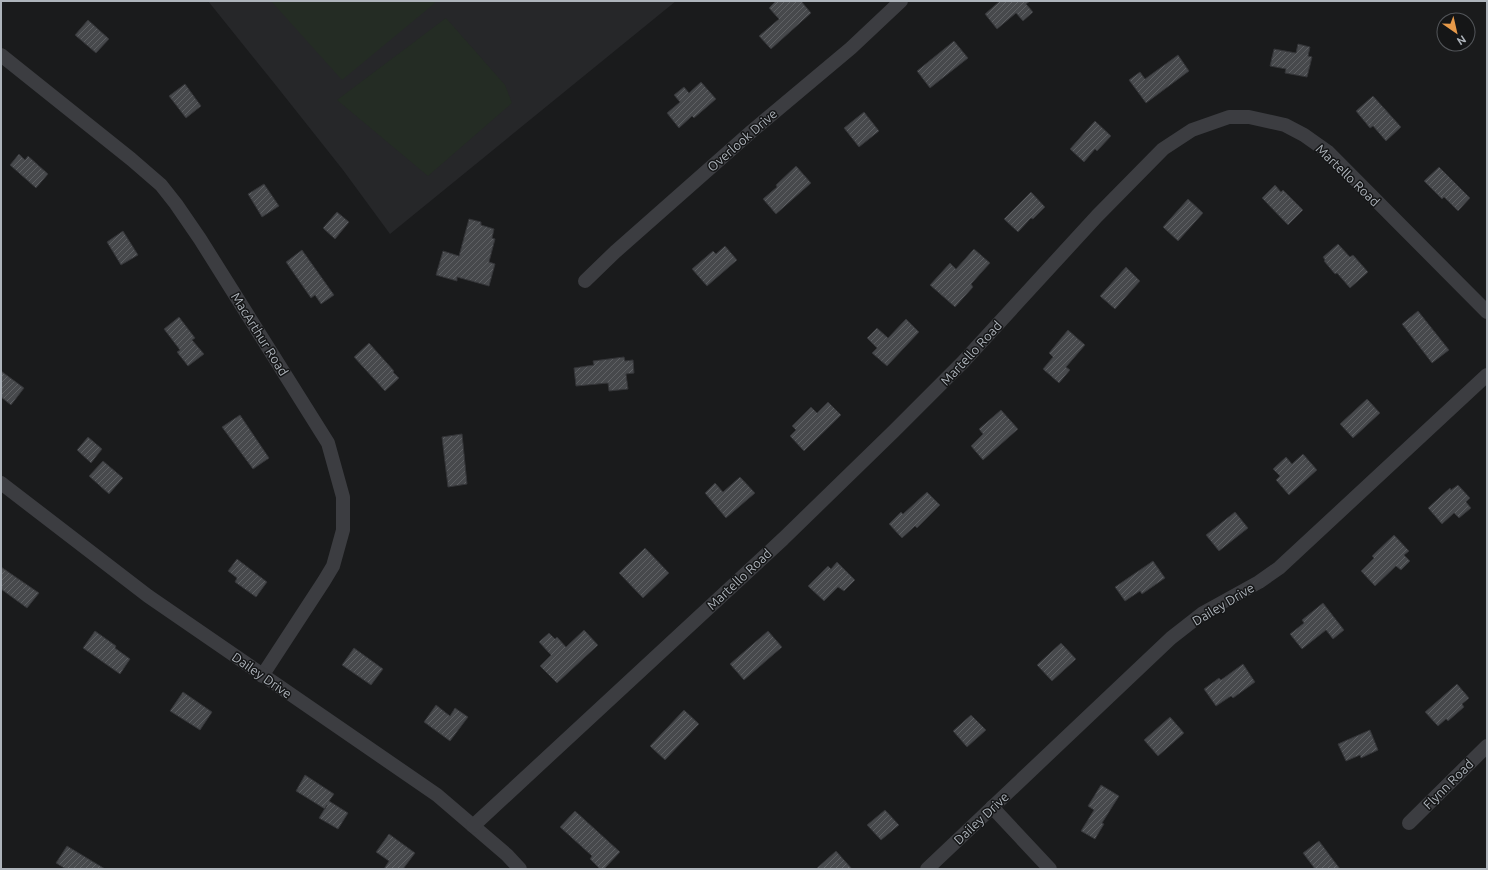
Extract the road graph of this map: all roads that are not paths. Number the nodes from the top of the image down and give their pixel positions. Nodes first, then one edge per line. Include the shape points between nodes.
1 (901, 1) edge
2 (1, 55) edge
3 (585, 281) dead end
4 (1487, 312) edge
5 (1487, 375) edge
6 (1, 484) edge
7 (262, 676) junction
8 (1487, 746) edge
9 (992, 807) junction
10 (1409, 823) dead end
11 (473, 826) junction
12 (520, 869) edge
13 (926, 869) edge
14 (1050, 869) edge

1 - 3 street, Overlook Drive via 851,48 740,141
2 - 7 street, MacArthur Road via 161,184 200,239 328,443 343,497 343,530 333,566
4 - 11 street, Martello Road via 1328,152 1304,135 1285,125 1249,117 1229,117 1192,130 1163,149 1097,216 963,362 783,539
5 - 9 street, Dailey Drive via 1279,568 1203,613 1171,638
6 - 7 street, Dailey Drive via 148,596
7 - 11 street, Dailey Drive via 437,795
8 - 10 street, Flynn Road
9 - 13 street, Dailey Drive
9 - 14 street
11 - 12 street, Dailey Drive

